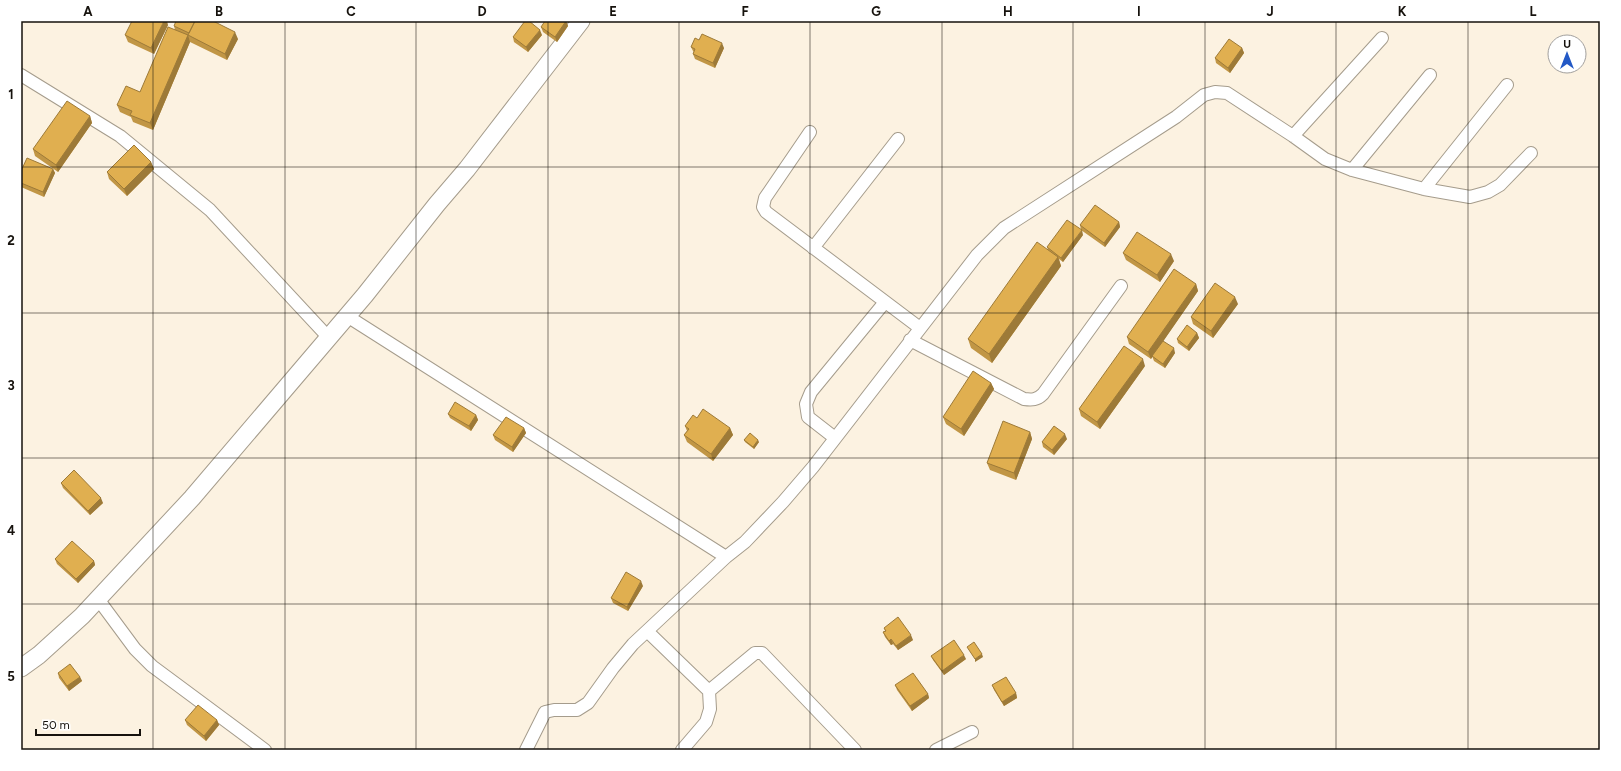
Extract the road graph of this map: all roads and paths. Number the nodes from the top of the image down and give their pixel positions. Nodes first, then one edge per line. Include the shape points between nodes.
1 (581, 21) edge
2 (1382, 38) dead end
3 (21, 75) edge
4 (1430, 75) dead end
5 (1507, 85) dead end
6 (810, 132) dead end
7 (1294, 136) junction
8 (898, 139) dead end
9 (1531, 153) dead end
10 (1352, 170) junction
11 (1424, 190) junction
12 (813, 248) junction
13 (1121, 286) dead end
14 (885, 302) junction
15 (347, 316) junction
16 (920, 328) junction
17 (329, 338) junction
18 (910, 340) junction
19 (835, 438) junction
20 (726, 557) junction
21 (98, 599) junction
22 (647, 631) junction
23 (21, 668) edge
24 (709, 691) junction
25 (972, 732) dead end
26 (265, 750) edge
27 (526, 750) edge
28 (682, 750) edge
29 (855, 750) edge
30 (936, 750) edge

1 - 15 main road via 467,169
2 - 7 street
3 - 17 street via 120,136 210,210
4 - 10 street
5 - 11 street
6 - 12 street via 765,198 763,207
7 - 10 street via 1325,159
7 - 16 street via 1227,93 1215,92 1204,95 1176,117 1004,228 977,255
8 - 12 street
9 - 11 street via 1500,185 1488,192 1470,197
10 - 11 street
12 - 14 street
13 - 18 street via 1043,394 1031,400 1024,399
14 - 16 street
14 - 19 street via 811,392 806,404 808,417
15 - 17 main road
15 - 20 street
16 - 18 street
17 - 21 main road via 192,498
18 - 19 street
19 - 20 street via 783,502 745,542
20 - 22 street
21 - 23 main road via 39,655
21 - 26 street via 135,649 152,666
22 - 24 street
22 - 27 street via 624,653 583,708 545,712
24 - 28 street via 710,709 706,722
24 - 29 street via 755,653 762,653
25 - 30 street

